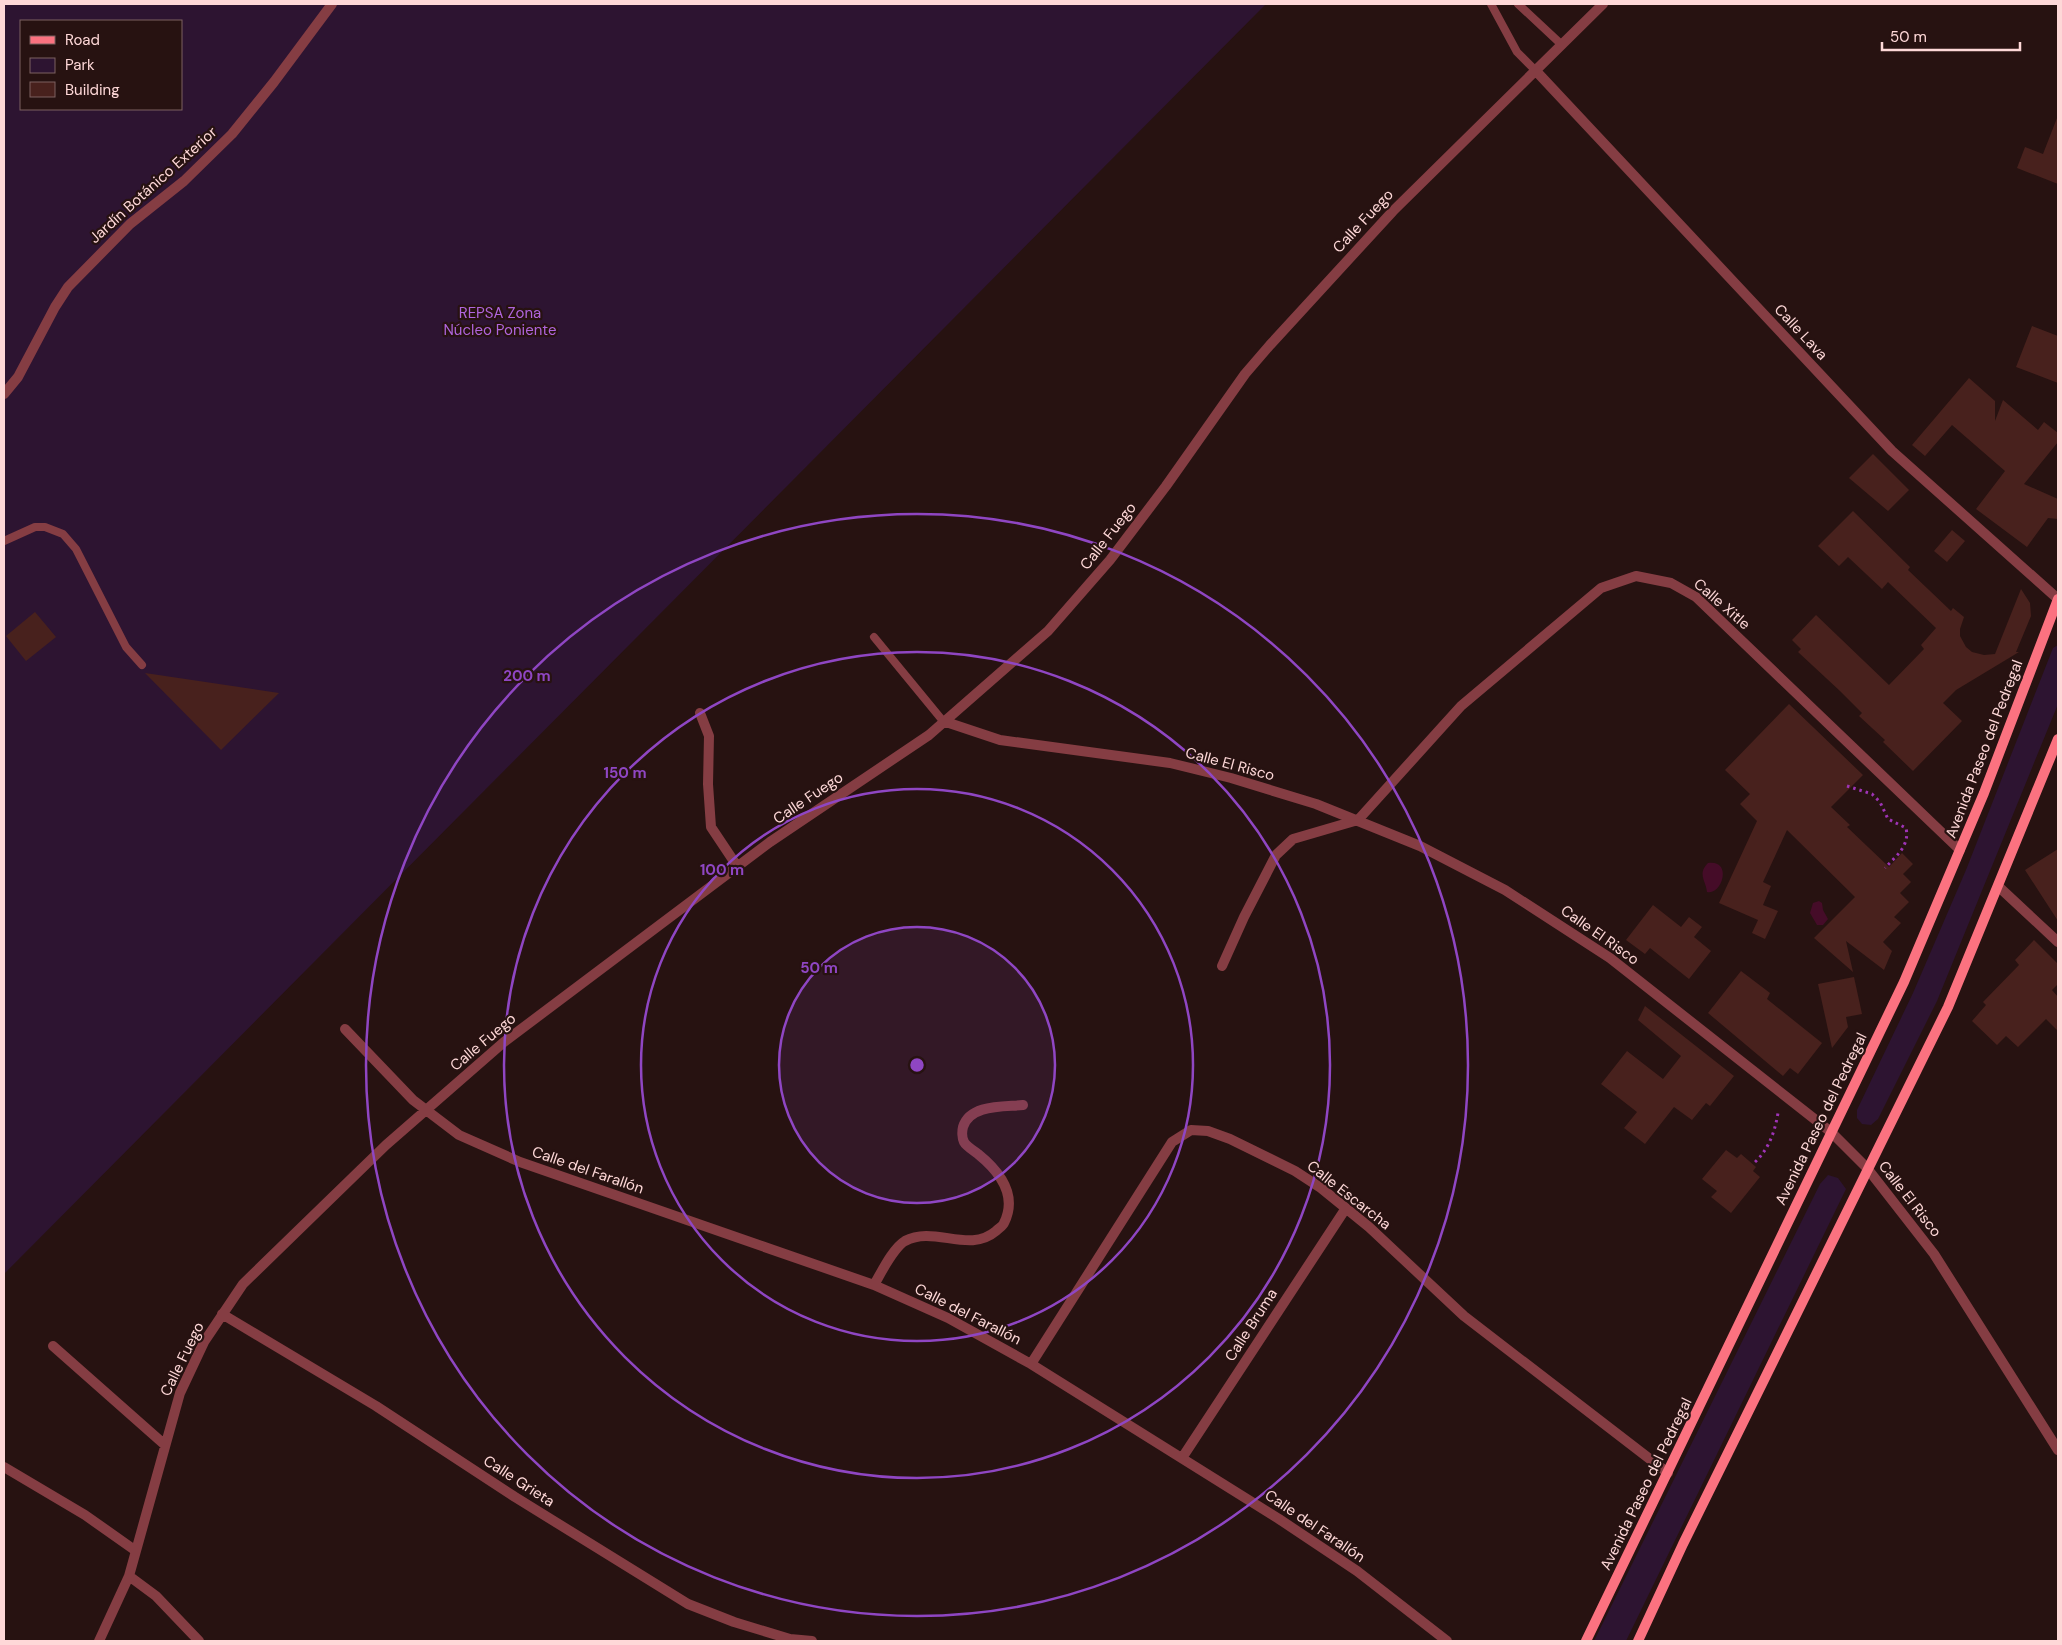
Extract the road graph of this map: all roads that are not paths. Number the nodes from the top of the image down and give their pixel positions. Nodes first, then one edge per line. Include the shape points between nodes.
1 (332, 4) edge
2 (1491, 4) edge
3 (1518, 4) edge
4 (1603, 4) edge
5 (1562, 45) junction
6 (1536, 71) junction
7 (4, 394) edge
8 (4, 541) edge
9 (2058, 599) edge
10 (874, 637) dead end
11 (142, 665) dead end
12 (700, 713) dead end
13 (943, 721) junction
14 (2058, 739) edge
15 (1358, 820) junction
16 (1960, 850) junction
17 (737, 866) junction
18 (1999, 887) junction
19 (2058, 942) edge
20 (1222, 966) dead end
21 (345, 1029) dead end
22 (1024, 1105) dead end
23 (426, 1110) junction
24 (1832, 1132) junction
25 (1867, 1168) junction
26 (1346, 1208) junction
27 (874, 1285) junction
28 (222, 1314) junction
29 (53, 1346) dead end
30 (1031, 1364) junction
31 (165, 1445) junction
32 (2057, 1447) edge
33 (1182, 1458) junction
34 (4, 1467) edge
35 (1668, 1474) junction
36 (136, 1551) junction
37 (129, 1576) junction
38 (99, 1641) edge
39 (200, 1641) edge
40 (812, 1641) edge
41 (1447, 1641) edge
42 (1586, 1641) edge
43 (1638, 1641) edge

1 - 7 street, Jardín Botánico Exterior via 232,134 184,181 130,224 68,287 18,377
2 - 6 lane via 1517,52
3 - 5 lane
4 - 5 street, Calle Fuego
5 - 6 street, Calle Fuego
6 - 9 street, Calle Lava via 1892,451
6 - 13 street, Calle Fuego via 1393,211 1245,374 1110,560 1048,631
8 - 11 lane via 35,527 64,534 76,549 126,647
9 - 16 main road, Avenida Paseo del Pedregal
10 - 13 lane
12 - 17 street via 709,736 711,827
13 - 15 street, Calle El Risco via 1000,740 1170,763 1231,778
13 - 17 street, Calle Fuego via 929,735
14 - 18 main road
15 - 16 street, Calle Xitle via 1462,706 1601,588 1636,576 1671,582 1696,597
15 - 20 street via 1293,839 1276,855
15 - 24 street, Calle El Risco via 1420,846 1505,890 1610,958
16 - 24 main road, Avenida Paseo del Pedregal via 1904,982
17 - 23 street, Calle Fuego via 504,1042
18 - 19 street
18 - 25 main road via 1948,1007
21 - 23 street, Calle del Farallón
22 - 27 street via 986,1109 972,1114 962,1130 964,1142 1002,1178 1009,1206 1004,1224 989,1236 964,1242 926,1236 904,1241
23 - 27 street, Calle del Farallón via 459,1135 520,1162
23 - 28 street, Calle Fuego via 318,1210 244,1284
24 - 25 street, Calle El Risco
24 - 35 main road, Avenida Paseo del Pedregal
25 - 32 street, Calle El Risco via 1934,1254
25 - 43 main road
26 - 30 street, Calle Escarcha via 1295,1171 1230,1139 1208,1131 1191,1130 1172,1142
26 - 33 street, Calle Bruma
26 - 35 street, Calle Escarcha via 1464,1316
27 - 30 street, Calle del Farallón via 948,1318
28 - 31 street, Calle Fuego via 204,1342 180,1393
28 - 40 street, Calle Grieta via 376,1406 688,1604 790,1639
29 - 31 street
30 - 33 street, Calle del Farallón
31 - 36 street, Calle Fuego
33 - 41 street, Calle del Farallón via 1357,1571
34 - 36 street
35 - 42 main road, Avenida Paseo del Pedregal
36 - 37 street, Calle Fuego
37 - 38 street, Calle Fuego
37 - 39 street via 156,1596

